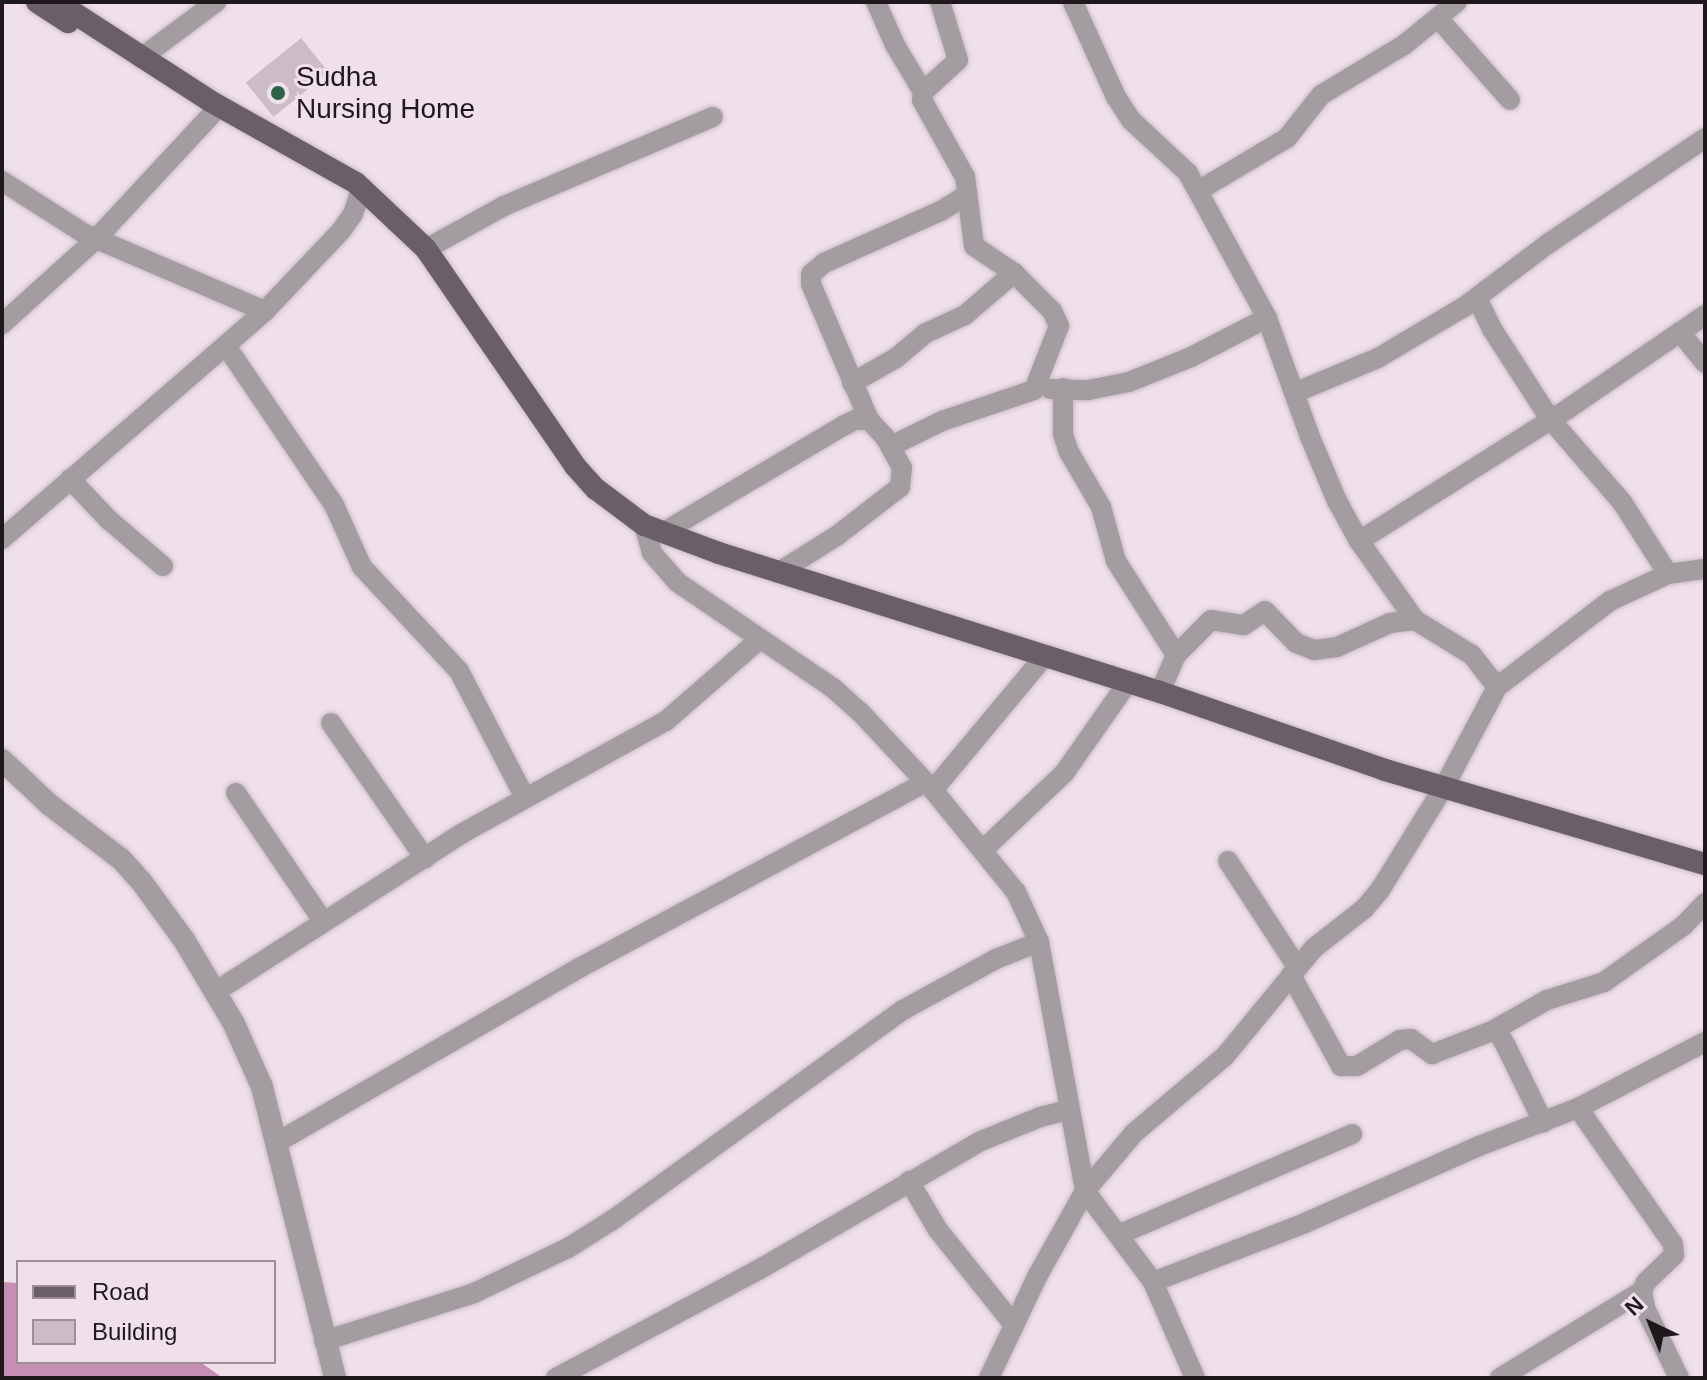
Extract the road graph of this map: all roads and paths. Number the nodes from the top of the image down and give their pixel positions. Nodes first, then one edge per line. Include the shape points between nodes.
1 (37, 2) edge
2 (57, 2) edge
3 (216, 2) edge
4 (876, 2) edge
5 (940, 2) edge
6 (1073, 2) edge
7 (1457, 2) edge
8 (1438, 18) junction
9 (141, 58) junction
10 (923, 92) junction
11 (1510, 100) dead end
12 (212, 114) junction
13 (713, 117) dead end
14 (1705, 138) edge
15 (2, 181) edge
16 (1198, 191) junction
17 (363, 193) junction
18 (967, 195) junction
19 (96, 239) junction
20 (426, 249) junction
21 (1014, 273) junction
22 (1477, 298) junction
23 (265, 311) junction
24 (1705, 315) edge
25 (1267, 318) junction
26 (2, 324) edge
27 (1680, 332) junction
28 (226, 346) junction
29 (1705, 363) edge
30 (852, 383) junction
31 (1063, 388) junction
32 (1034, 390) junction
33 (1294, 393) junction
34 (1550, 419) junction
35 (869, 420) junction
36 (891, 446) junction
37 (70, 479) junction
38 (653, 529) junction
39 (2, 539) edge
40 (1359, 541) junction
41 (163, 566) dead end
42 (1705, 569) edge
43 (779, 572) junction
44 (1668, 574) junction
45 (1415, 620) junction
46 (759, 640) junction
47 (1176, 655) junction
48 (1044, 657) junction
49 (1128, 682) junction
50 (1497, 687) junction
51 (1160, 692) junction
52 (331, 723) dead end
53 (2, 760) edge
54 (1445, 785) junction
55 (930, 786) junction
56 (236, 793) dead end
57 (524, 796) junction
58 (984, 849) junction
59 (425, 858) junction
60 (1228, 861) dead end
61 (1705, 864) edge
62 (1705, 903) edge
63 (323, 921) junction
64 (1039, 942) junction
65 (1294, 971) junction
66 (215, 992) junction
67 (1492, 1031) junction
68 (1705, 1042) edge
69 (1578, 1108) junction
70 (1068, 1110) junction
71 (1543, 1122) junction
72 (1352, 1134) dead end
73 (276, 1143) junction
74 (909, 1181) junction
75 (1085, 1191) junction
76 (1118, 1235) junction
77 (1153, 1282) junction
78 (1642, 1291) junction
79 (1014, 1325) junction
80 (324, 1341) junction
81 (335, 1378) edge
82 (556, 1378) edge
83 (989, 1378) edge
84 (1195, 1378) edge
85 (1500, 1378) edge
86 (1679, 1378) edge

1 - 12 main road
2 - 9 main road
3 - 9 street
4 - 10 street
5 - 10 street via 958,60
6 - 16 street via 1131,120 1188,173
7 - 8 street
8 - 11 street
8 - 16 street via 1321,95 1287,138
9 - 17 main road via 356,183
10 - 18 street via 928,116 965,177
12 - 17 main road via 350,192
12 - 19 street
13 - 20 street via 504,206
14 - 22 street
15 - 19 street
16 - 25 street
17 - 20 main road
17 - 23 street via 341,231
18 - 21 street via 974,246
18 - 30 street via 811,274
19 - 23 street
19 - 26 street
20 - 38 main road via 575,466 596,489
21 - 30 street via 965,315 926,333
21 - 32 street via 1052,311 1059,326
22 - 33 street via 1378,358
22 - 34 street
23 - 28 street
24 - 27 street
25 - 31 street via 1129,382 1088,390
25 - 33 street
27 - 29 street
27 - 34 street
28 - 37 street
28 - 57 street via 334,505 362,567 459,671
30 - 35 street
31 - 32 street
31 - 47 street via 1066,443 1101,507 1116,561
32 - 36 street via 942,421
33 - 40 street via 1337,501
34 - 40 street
34 - 44 street via 1622,502
35 - 36 street
35 - 38 street via 843,426
36 - 43 street via 902,468 900,487
37 - 39 street
37 - 41 street
38 - 43 main road
38 - 46 street via 652,553 677,582
40 - 45 street
42 - 44 street
43 - 48 main road
44 - 50 street via 1610,601
45 - 47 street via 1390,623 1337,647 1314,650 1296,643 1265,611 1244,625 1211,620
45 - 50 street via 1472,655
46 - 55 street via 833,688
46 - 57 street via 666,721
47 - 51 street
48 - 49 main road
48 - 55 street
49 - 51 main road
49 - 58 street via 1065,772
50 - 54 street
51 - 54 main road via 1385,770
52 - 59 street
53 - 66 street via 121,859
54 - 61 main road
54 - 65 street via 1380,890
55 - 58 street
55 - 73 street via 570,973
56 - 63 street
57 - 59 street
58 - 64 street via 1016,892
59 - 63 street
60 - 65 street
62 - 67 street via 1683,926 1604,982 1547,1000
63 - 66 street
64 - 70 street
64 - 80 street via 996,959 903,1010 568,1248 474,1293
65 - 67 street via 1346,1069 1400,1040 1411,1039 1432,1054
65 - 75 street via 1225,1056 1134,1133
66 - 73 street via 250,1055
67 - 71 street via 1506,1046
68 - 69 street
69 - 71 street
69 - 78 street via 1673,1244 1674,1255
70 - 74 street via 1008,1128
70 - 75 street
71 - 77 street
72 - 76 street
73 - 80 street
74 - 79 street via 938,1230
74 - 82 street via 760,1269
75 - 76 street
75 - 79 street
76 - 77 street
77 - 84 street
78 - 85 street
78 - 86 street
79 - 83 street
80 - 81 street

